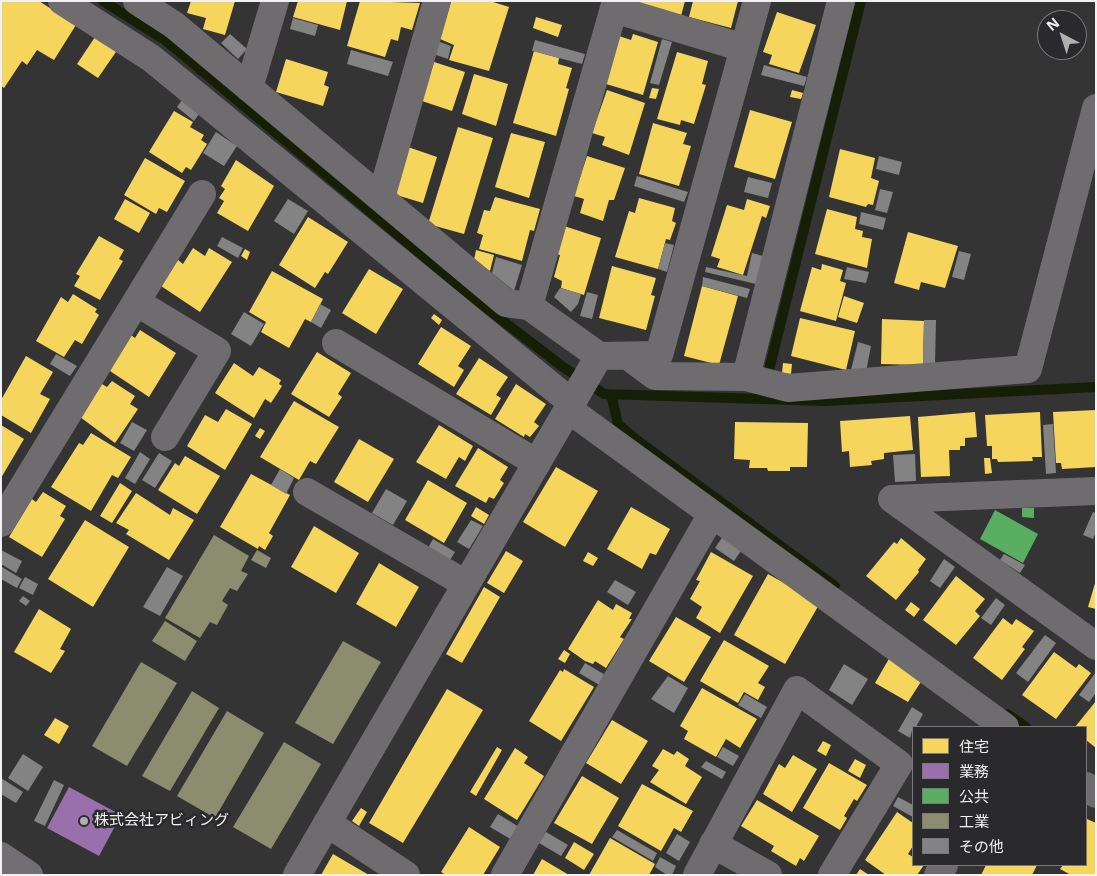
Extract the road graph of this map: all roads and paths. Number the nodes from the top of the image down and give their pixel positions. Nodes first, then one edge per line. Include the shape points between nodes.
1 (62, 1) edge
2 (137, 1) edge
3 (275, 1) edge
4 (437, 1) edge
5 (757, 1) edge
6 (841, 1) edge
7 (615, 5) edge
8 (744, 48) junction
9 (249, 88) junction
10 (1096, 108) edge
11 (202, 194) dead end
12 (380, 198) junction
13 (136, 302) junction
14 (530, 306) junction
15 (336, 344) dead end
16 (628, 356) junction
17 (595, 362) junction
18 (760, 380) junction
19 (572, 402) junction
20 (165, 436) dead end
21 (537, 463) junction
22 (1096, 491) edge
23 (307, 492) dead end
24 (712, 514) junction
25 (1, 523) edge
26 (466, 584) junction
27 (1096, 646) edge
28 (1004, 726) edge
29 (327, 823) junction
30 (714, 844) junction
31 (1, 856) edge
32 (29, 875) edge
33 (297, 875) edge
34 (406, 875) edge
35 (505, 875) edge
36 (697, 875) edge
37 (768, 875) edge
38 (832, 875) edge

1 - 19 street via 151,58
2 - 9 street via 174,25
3 - 9 street
4 - 12 street
5 - 8 street
6 - 18 street
7 - 8 street
7 - 14 street
8 - 16 street via 659,355
9 - 12 street
10 - 18 street via 1028,370 788,388
11 - 13 street
12 - 14 street via 506,303
13 - 20 street via 217,351
13 - 25 street
14 - 17 street
15 - 21 street
16 - 17 street
16 - 18 street via 655,376
17 - 19 street
19 - 21 street
19 - 24 street
21 - 26 street
22 - 27 street via 892,499
23 - 26 street
24 - 28 street
24 - 35 street
26 - 29 street
29 - 33 street
29 - 34 street
30 - 36 street
30 - 37 street
30 - 38 street via 797,690 899,764
31 - 32 main road

